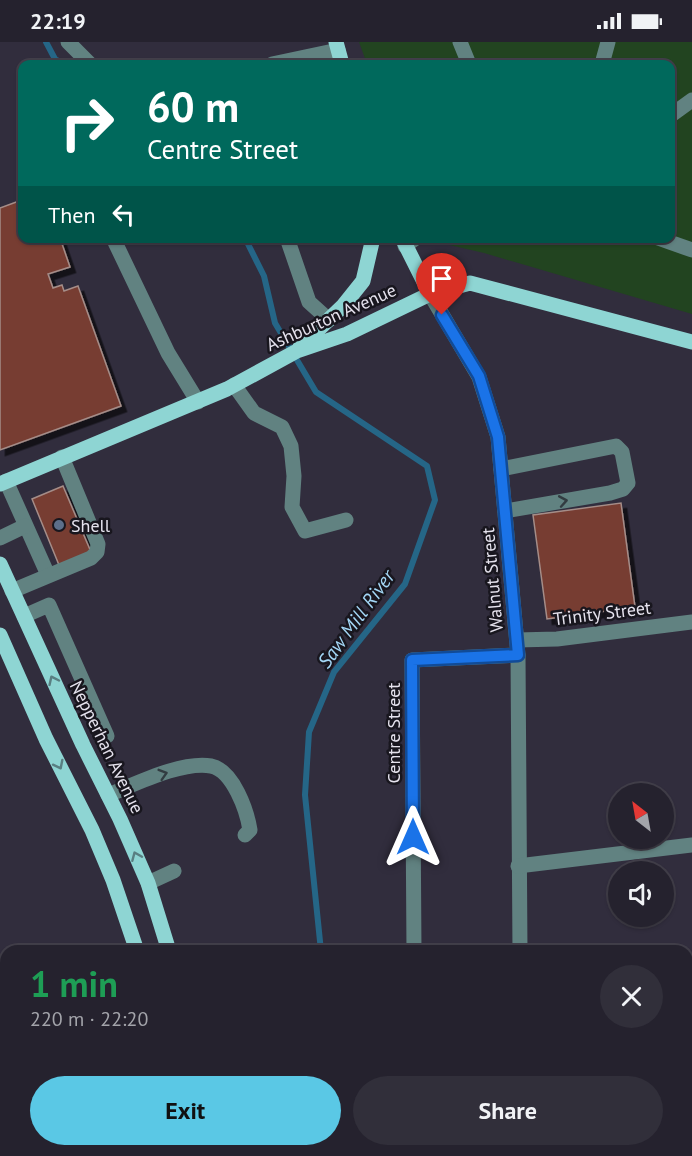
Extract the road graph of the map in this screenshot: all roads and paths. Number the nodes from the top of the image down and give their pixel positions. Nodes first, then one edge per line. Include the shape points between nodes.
1 (68, 42) edge
2 (460, 42) edge
3 (608, 42) edge
4 (338, 52) edge
5 (86, 60) edge
6 (294, 60) edge
7 (467, 60) edge
8 (603, 60) edge
9 (692, 100) edge
10 (675, 112) edge
11 (115, 243) edge
12 (289, 243) edge
13 (372, 243) edge
14 (409, 243) edge
15 (672, 243) edge
16 (692, 250) edge
17 (430, 294) junction
18 (329, 320) junction
19 (692, 342) edge
20 (297, 351) junction
21 (234, 385) junction
22 (198, 402) junction
23 (62, 457) junction
24 (501, 468) junction
25 (3, 483) edge
26 (505, 511) junction
27 (346, 520) dead end
28 (25, 526) junction
29 (0, 538) edge
30 (0, 564) edge
31 (48, 575) junction
32 (12, 591) junction
33 (24, 616) junction
34 (692, 622) edge
35 (0, 635) edge
36 (517, 648) junction
37 (107, 736) dead end
38 (108, 795) junction
39 (245, 835) dead end
40 (692, 845) edge
41 (518, 866) junction
42 (174, 871) dead end
43 (148, 883) junction
44 (135, 945) edge
45 (167, 945) edge
46 (414, 945) edge
47 (520, 945) edge

1 - 5 street
2 - 7 street
3 - 8 street
4 - 6 street
9 - 10 street
11 - 22 street via 168,353
12 - 18 street via 309,302
13 - 18 main road via 363,281
14 - 17 main road
15 - 16 street
17 - 19 main road, Ashburton Avenue via 470,283
17 - 20 main road, Ashburton Avenue via 347,334
17 - 24 street, Walnut Street via 479,376 498,437
18 - 20 main road
20 - 21 main road, Ashburton Avenue
21 - 22 main road, Ashburton Avenue
21 - 27 street via 254,413 282,427 291,446 292,507 305,531
22 - 23 main road, Ashburton Avenue
23 - 25 main road, Ashburton Avenue
23 - 31 street via 98,544 91,558
24 - 26 street, Walnut Street
26 -> 24 street via 610,493 628,483 622,452 616,446
25 - 28 street
26 - 36 street, Walnut Street
28 - 29 street
28 - 31 street
30 - 32 main road, Nepperhan Avenue
31 - 32 street
32 - 33 main road, Nepperhan Avenue
33 - 37 street via 49,605
38 -> 33 main road, Nepperhan Avenue
34 - 36 street, Trinity Street via 557,639
35 -> 44 main road via 92,830
36 - 41 street, Walnut Street
36 - 46 street, Centre Street via 412,660
38 -> 39 street via 193,765 213,766 232,783 247,812 250,831
43 -> 38 main road, Nepperhan Avenue
40 - 41 street
41 - 47 street, Walnut Street
42 - 43 street
43 - 45 main road, Nepperhan Avenue

